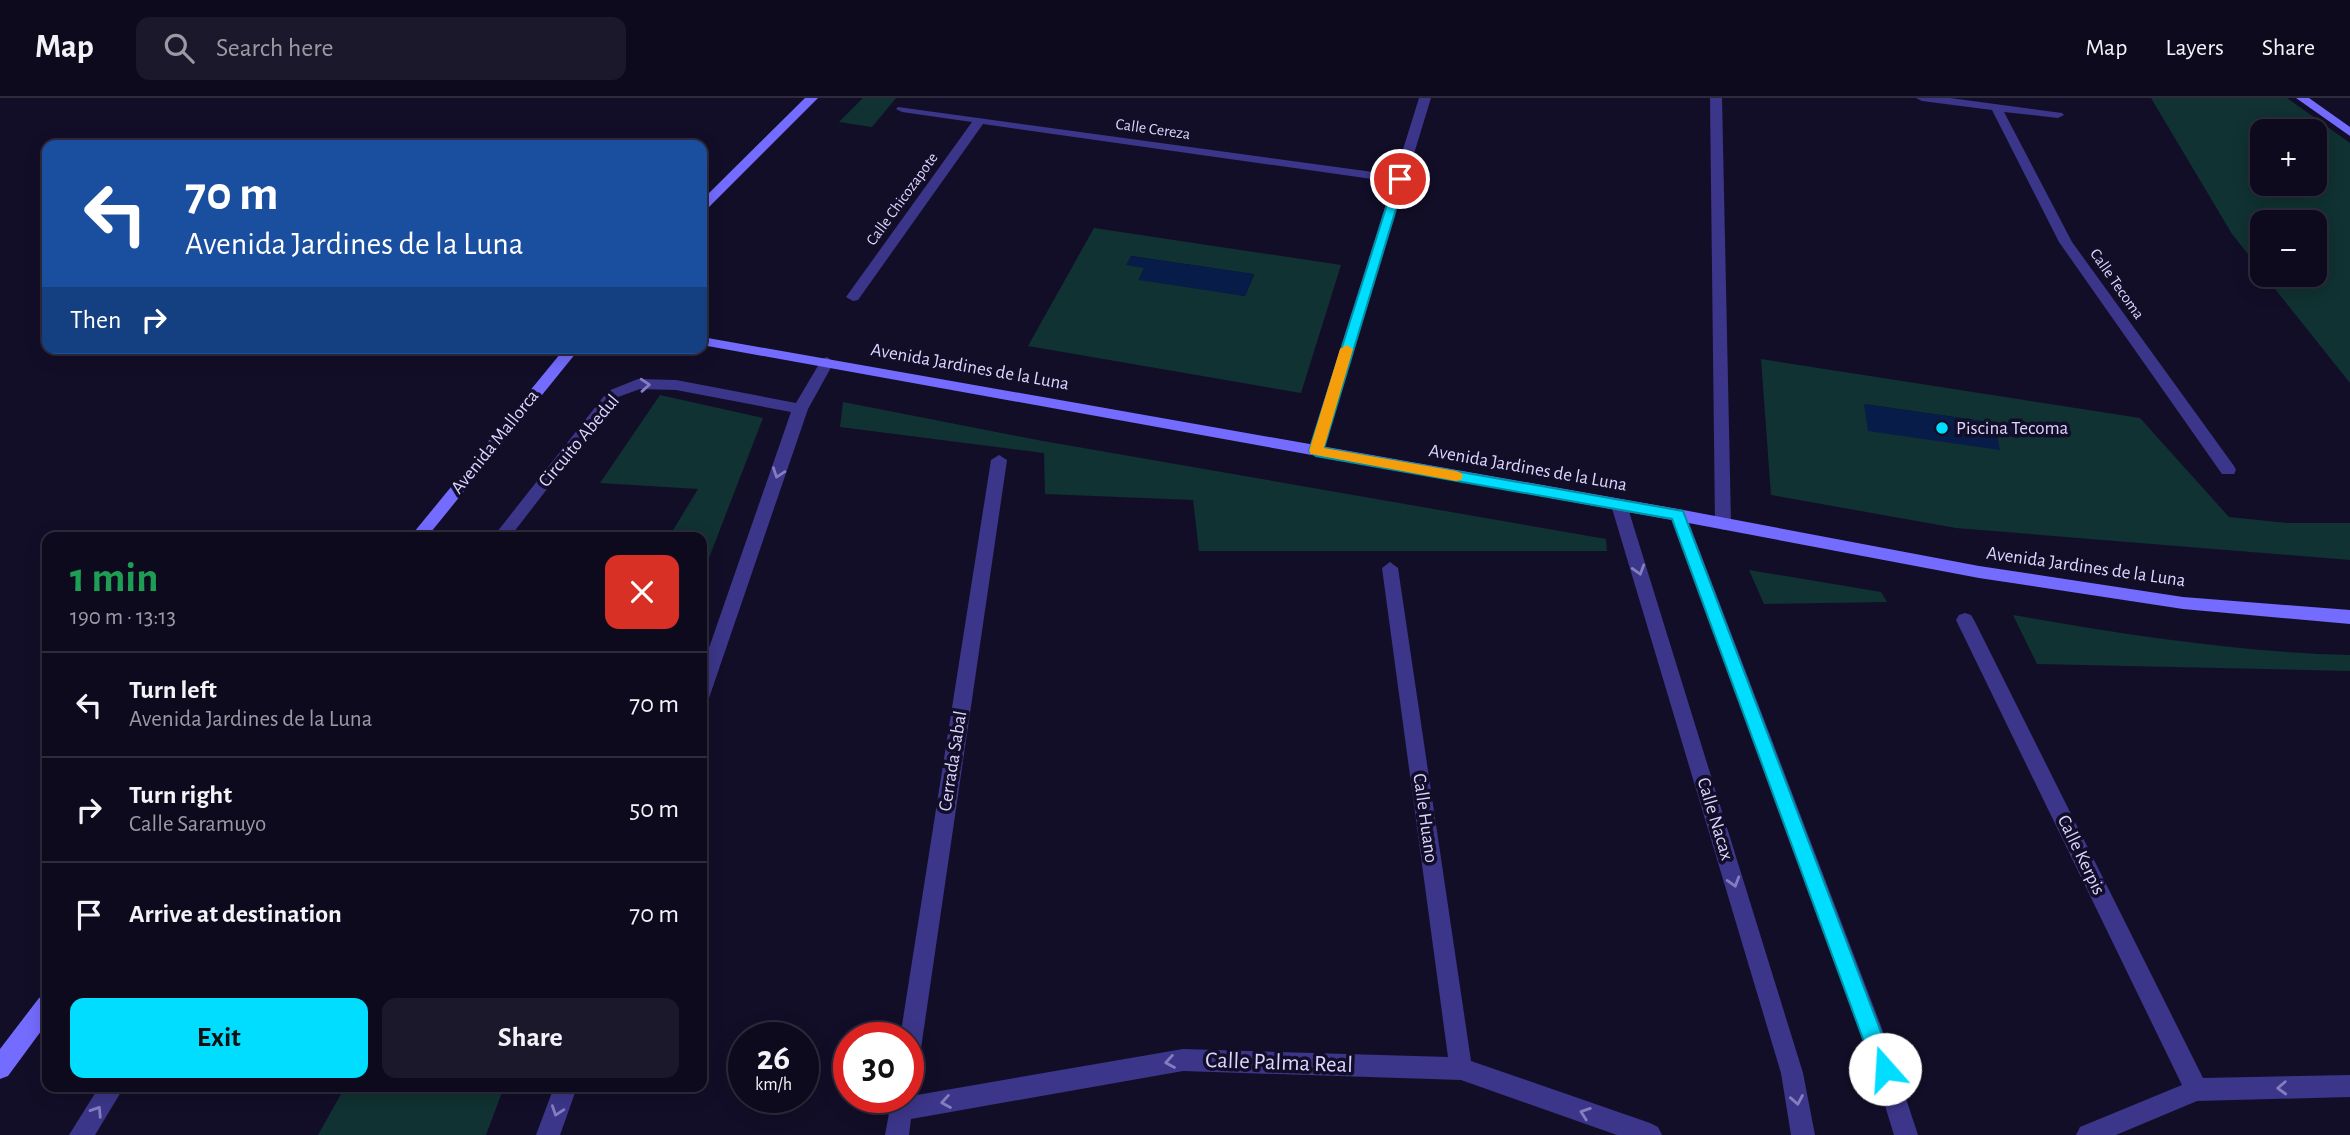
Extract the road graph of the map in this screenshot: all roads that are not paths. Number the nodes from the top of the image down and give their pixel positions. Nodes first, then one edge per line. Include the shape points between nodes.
1 (811, 98) edge
2 (1424, 98) edge
3 (1716, 98) edge
4 (1922, 98) edge
5 (2302, 98) edge
6 (1996, 107) junction
7 (902, 108) dead end
8 (2058, 115) dead end
9 (2350, 118) edge
10 (2330, 119) junction
11 (979, 121) junction
12 (2350, 132) edge
13 (1400, 179) junction
14 (707, 202) edge
15 (853, 297) dead end
16 (707, 342) edge
17 (568, 354) edge
18 (827, 362) junction
19 (800, 409) junction
20 (1316, 451) junction
21 (999, 460) dead end
22 (2228, 470) dead end
23 (1619, 505) junction
24 (1678, 515) junction
25 (1723, 524) junction
26 (422, 532) edge
27 (505, 532) edge
28 (1390, 568) dead end
29 (2350, 617) edge
30 (1965, 620) dead end
31 (707, 679) edge
32 (42, 1012) edge
33 (914, 1022) edge
34 (0, 1068) edge
35 (1461, 1069) junction
36 (2350, 1086) edge
37 (2197, 1090) junction
38 (109, 1092) edge
39 (563, 1092) edge
40 (924, 1100) edge
41 (900, 1113) edge
42 (81, 1135) edge
43 (548, 1135) edge
44 (897, 1135) edge
45 (1650, 1135) edge
46 (1803, 1135) edge
47 (1906, 1135) edge
48 (2088, 1135) edge

1 - 14 street
2 - 13 street
3 - 25 street
4 - 6 street
5 - 10 street
6 - 8 street
6 - 22 street, Calle Tecoma via 2066,242
7 - 11 street, Calle Cereza
9 - 10 street
10 - 12 street
11 - 13 street, Calle Cereza
11 - 15 street, Calle Chicozapote
13 - 20 street
16 - 18 street, Avenida Jardines de la Luna
17 - 26 street, Avenida Mallorca
18 - 19 street
18 - 20 street, Avenida Jardines de la Luna
27 -> 19 street, Circuito Abedul via 613,394 638,384 676,385
19 -> 31 street
20 - 23 street, Avenida Jardines de la Luna
21 - 33 street, Cerrada Sabal
23 - 24 street, Avenida Jardines de la Luna
23 -> 46 street, Calle Nacax via 1792,1073
24 - 25 street, Avenida Jardines de la Luna
24 - 47 street via 1878,1047
25 - 29 street, Avenida Jardines de la Luna via 1979,572 2183,603
28 - 35 street, Calle Huano
30 - 37 street, Calle Kerpis
32 - 34 street
35 -> 40 street, Calle Palma Real via 1183,1060
45 -> 35 street, Calle Palma Real
36 -> 37 street
37 - 48 street
42 -> 38 street
39 -> 43 street
41 - 44 street

